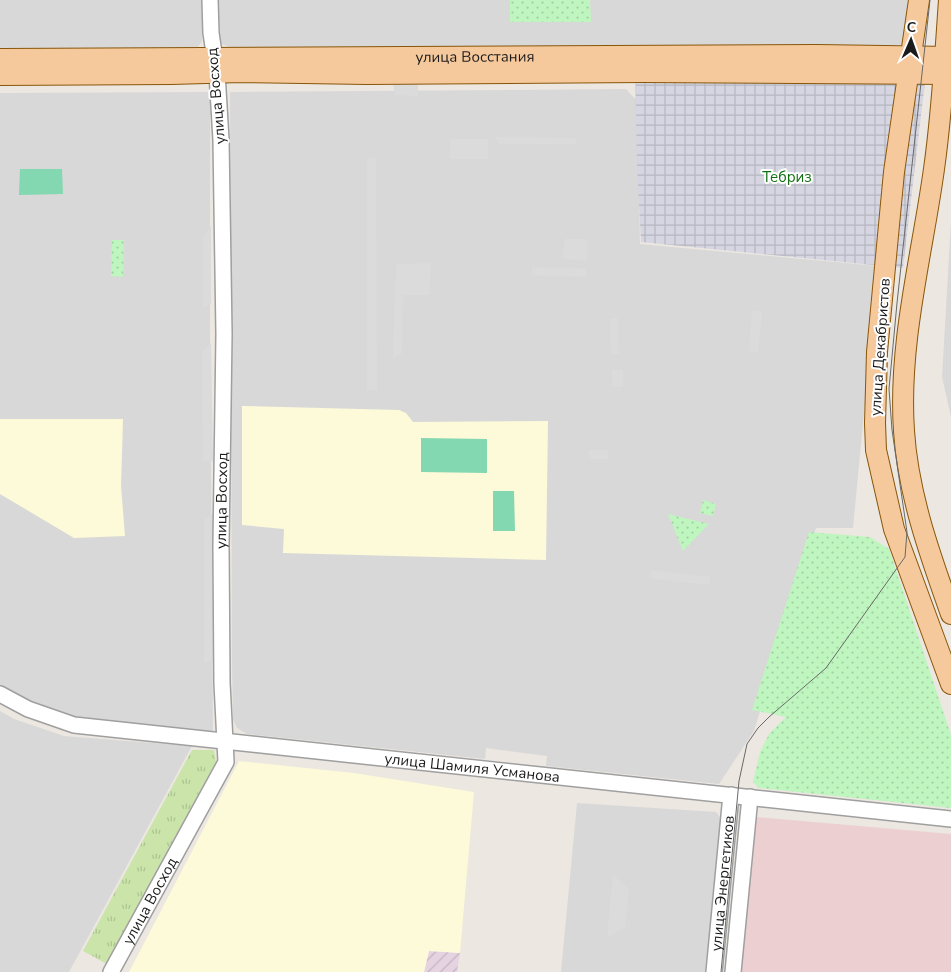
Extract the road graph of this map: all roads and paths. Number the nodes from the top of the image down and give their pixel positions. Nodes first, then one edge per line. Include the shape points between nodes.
1 (210, 0) edge
2 (919, 0) edge
3 (949, 0) edge
4 (0, 59) edge
5 (909, 65) junction
6 (216, 66) junction
7 (948, 66) edge
8 (0, 75) edge
9 (951, 614) edge
10 (951, 684) edge
11 (0, 694) edge
12 (225, 742) junction
13 (731, 795) junction
14 (750, 797) junction
15 (951, 819) edge
16 (111, 972) edge
17 (714, 972) edge
18 (733, 972) edge

1 - 6 street, улица Восход
2 - 5 main road, улица Декабристов
3 - 7 main road, улица Декабристов
4 - 6 main road, улица Восстания via 183,59
5 - 6 main road, улица Восстания
5 - 7 main road, улица Восстания
5 - 10 main road, улица Декабристов via 894,172 877,352 876,450 894,529
6 - 8 main road, улица Восстания
6 - 12 street, улица Восход via 221,140 224,334 221,546
7 - 9 main road, улица Декабристов via 911,307 904,414 906,450 918,510
11 - 12 street, улица Шамиля Усманова via 28,709 74,725
12 - 13 street, улица Шамиля Усманова
12 - 16 street, улица Восход via 226,762
13 - 14 street, улица Шамиля Усманова
13 - 17 street, улица Энергетиков
14 - 15 street, улица Шамиля Усманова
14 - 18 street, улица Энергетиков

